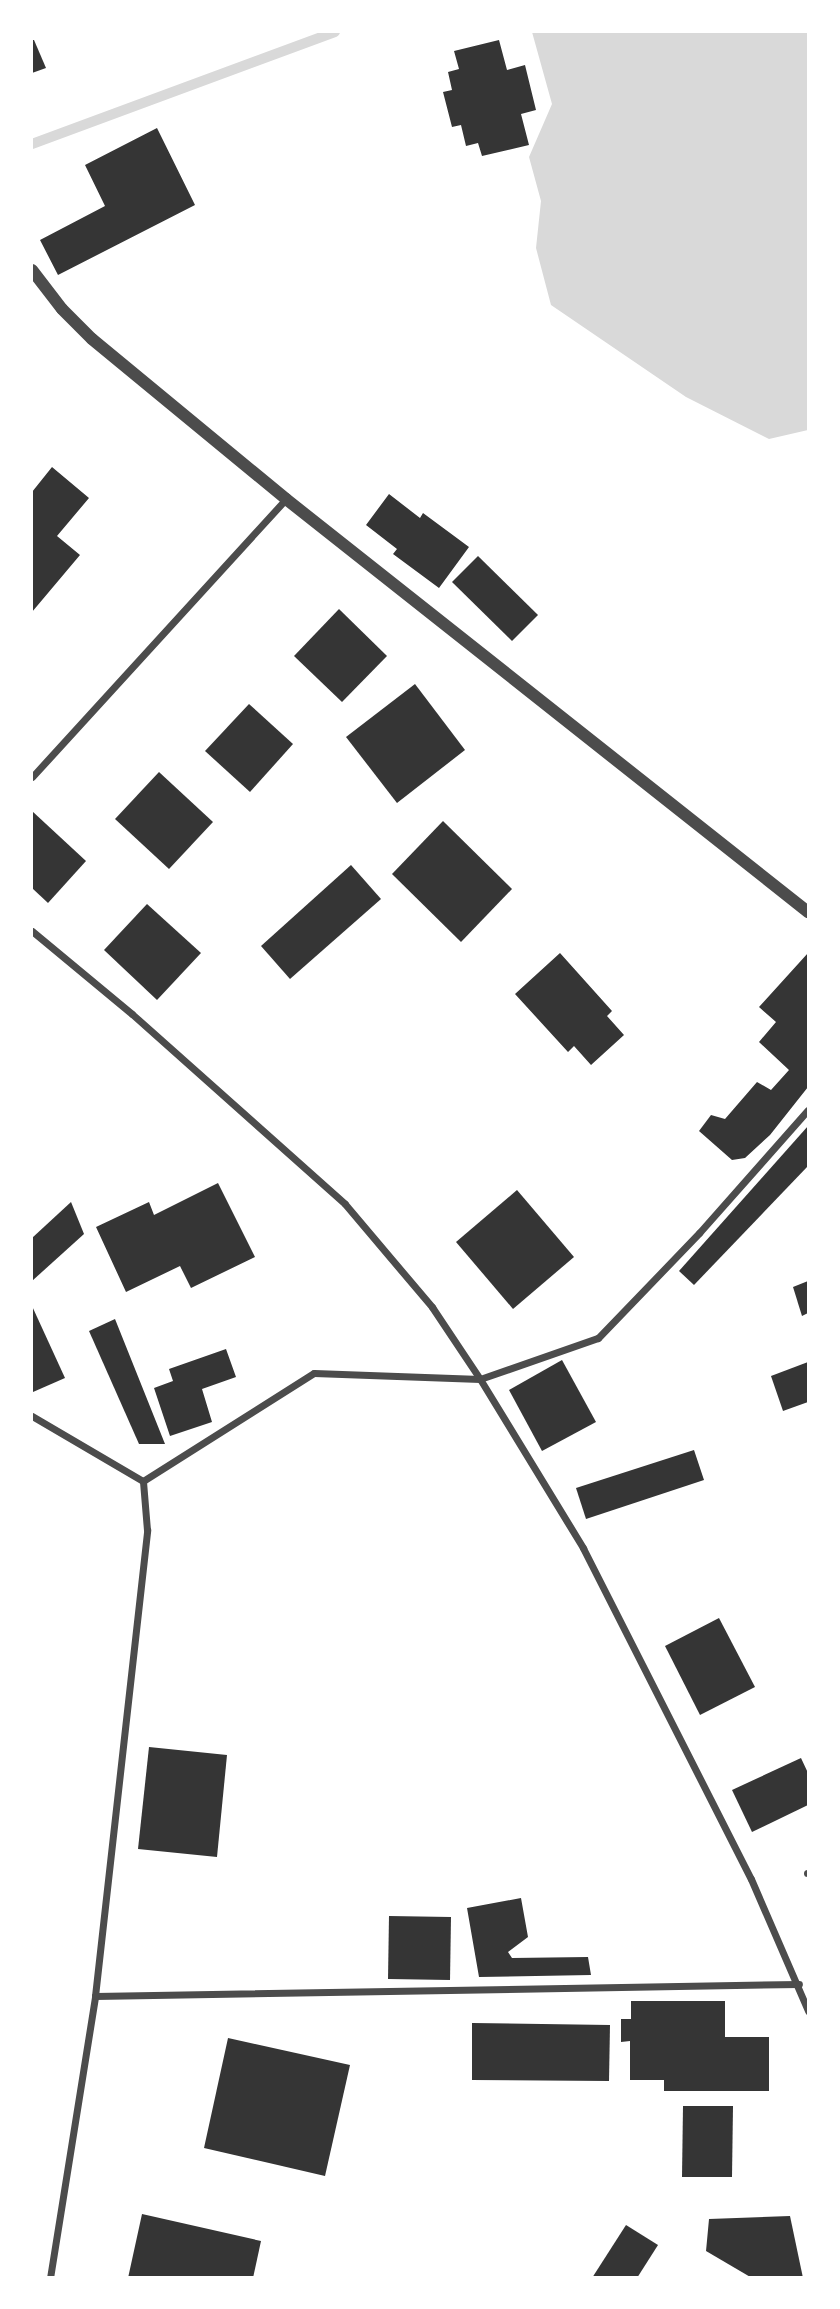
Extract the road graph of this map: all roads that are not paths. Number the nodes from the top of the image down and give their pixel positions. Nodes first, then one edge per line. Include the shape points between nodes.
1 (32, 270) edge
2 (286, 499) junction
3 (32, 777) edge
4 (808, 912) edge
5 (32, 931) edge
6 (808, 1110) edge
7 (480, 1379) junction
8 (32, 1416) edge
9 (143, 1481) junction
10 (799, 1984) junction
11 (95, 1996) junction
12 (808, 2011) edge
13 (50, 2277) edge

1 - 2 street via 92,339
2 - 3 street
2 - 4 street
5 - 7 street via 345,1204 432,1307
6 - 7 street via 598,1338
7 - 9 street via 314,1373
7 - 10 street via 583,1548
8 - 9 street
9 - 11 street via 148,1530
10 - 11 street
10 - 12 street
11 - 13 street

